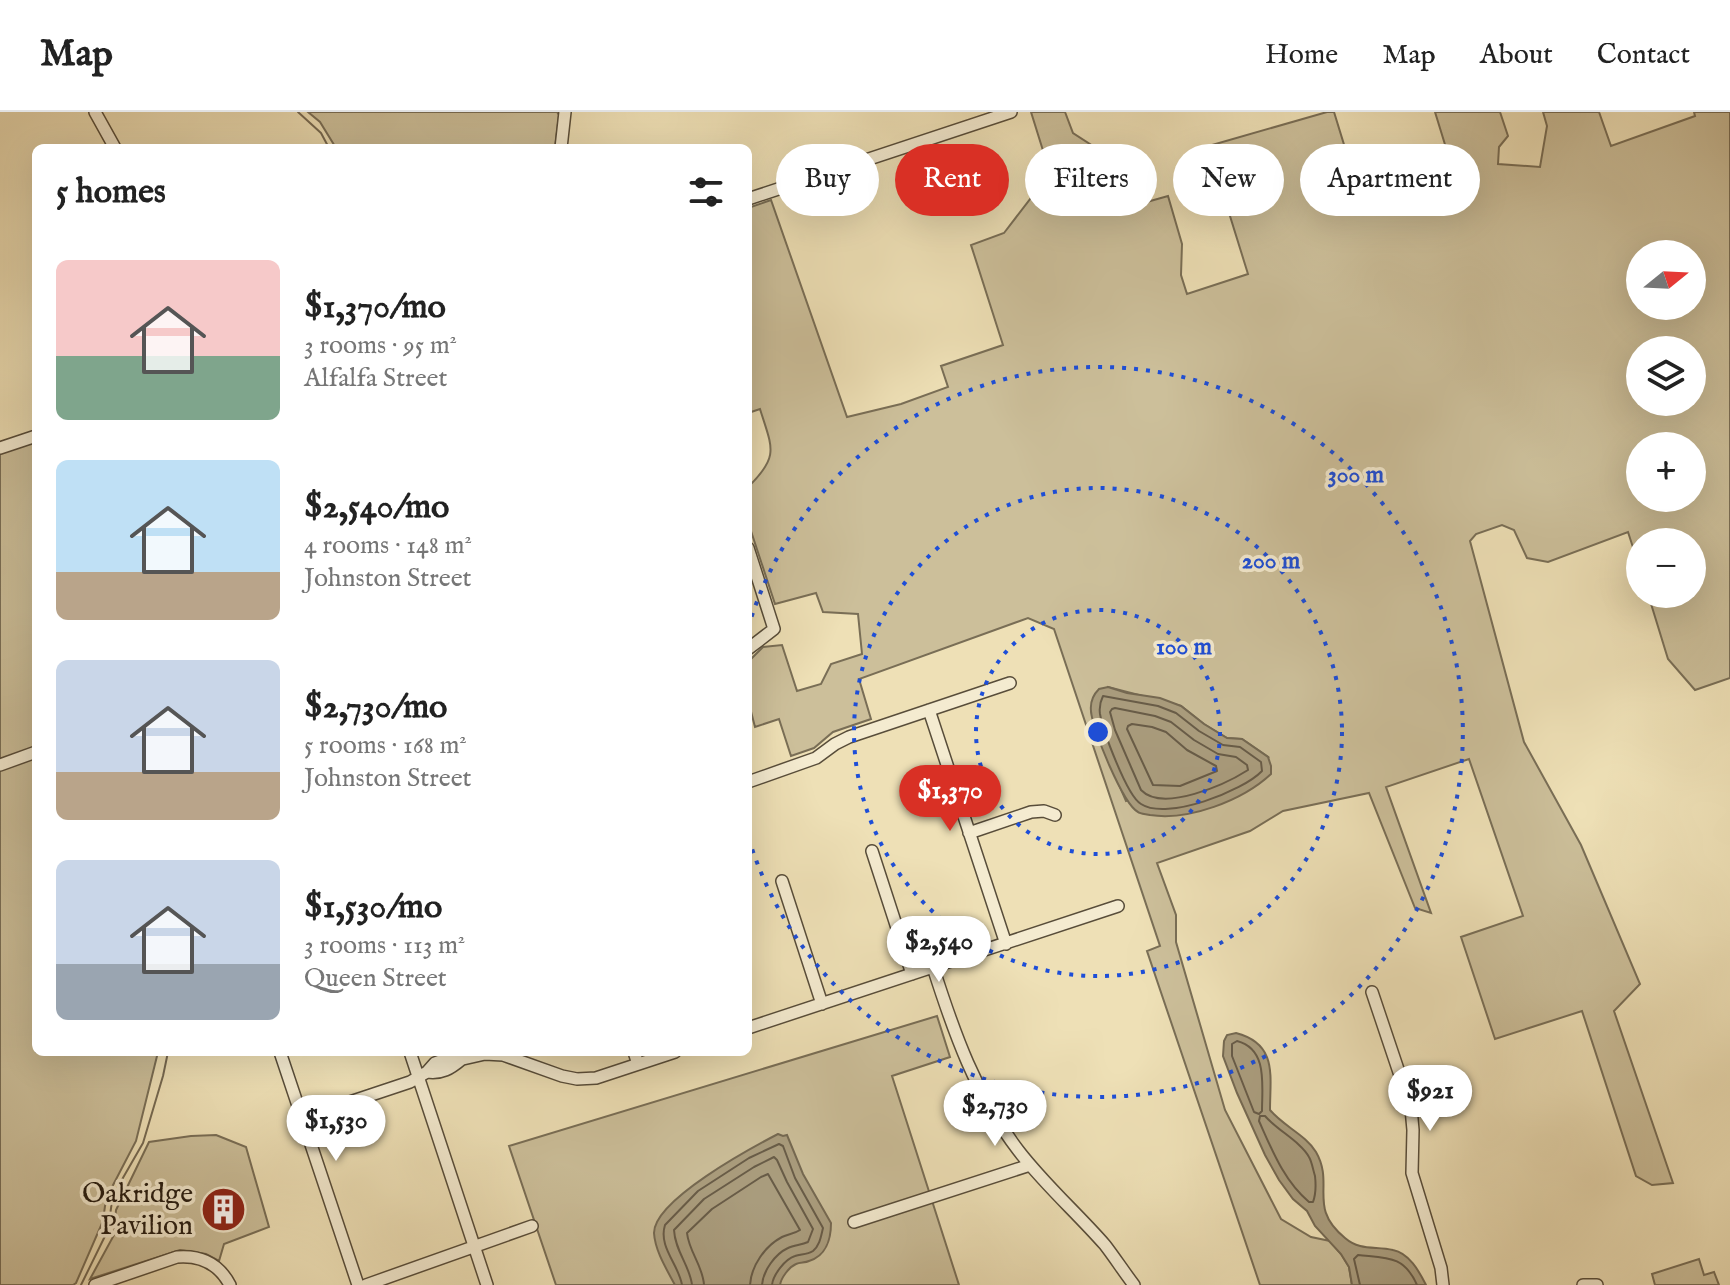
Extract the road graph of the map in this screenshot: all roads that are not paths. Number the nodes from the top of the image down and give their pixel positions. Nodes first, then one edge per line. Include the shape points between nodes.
1 (95, 112) edge
2 (565, 112) edge
3 (1011, 112) edge
4 (113, 144) edge
5 (561, 144) edge
6 (752, 198) edge
7 (32, 437) edge
8 (0, 448) edge
9 (752, 560) edge
10 (752, 646) edge
11 (1010, 683) dead end
12 (929, 710) junction
13 (32, 753) edge
14 (0, 765) edge
15 (752, 781) edge
16 (1055, 815) dead end
17 (969, 833) junction
18 (872, 851) dead end
19 (782, 881) dead end
20 (1118, 906) dead end
21 (1006, 944) junction
22 (933, 967) junction
23 (912, 974) junction
24 (1372, 992) dead end
25 (822, 1004) junction
26 (752, 1027) edge
27 (281, 1056) edge
28 (412, 1056) edge
29 (476, 1056) edge
30 (506, 1056) edge
31 (635, 1056) edge
32 (663, 1056) edge
33 (638, 1064) junction
34 (422, 1075) junction
35 (302, 1118) junction
36 (1030, 1165) junction
37 (854, 1222) dead end
38 (532, 1226) dead end
39 (474, 1246) junction
40 (98, 1284) edge
41 (230, 1285) edge
42 (358, 1285) edge
43 (366, 1285) edge
44 (487, 1285) edge
45 (1134, 1285) edge
46 (1443, 1285) edge
47 (1583, 1285) edge
48 (1597, 1285) edge

1 - 4 street
2 - 5 street
3 - 6 street
7 - 8 street
9 - 10 street via 774,629
11 - 12 street
12 - 15 street via 849,737 816,758
12 - 17 street
13 - 14 street
16 - 17 street via 1031,812
17 - 21 street
18 - 23 street
19 - 25 street
20 - 21 street
21 - 22 street
22 - 23 street
22 - 36 street via 971,1073
23 - 25 street
24 - 46 street via 1411,1108 1412,1173
25 - 26 street
27 - 35 street
28 - 34 street
29 - 34 street via 446,1059
30 - 33 street via 577,1079
31 - 33 street
32 - 33 street
34 - 35 street
34 - 39 street
35 - 42 street
36 - 37 street
36 - 45 street
38 - 39 street
39 - 43 street
39 - 44 street
40 - 41 street via 177,1257 217,1267
47 - 48 street

